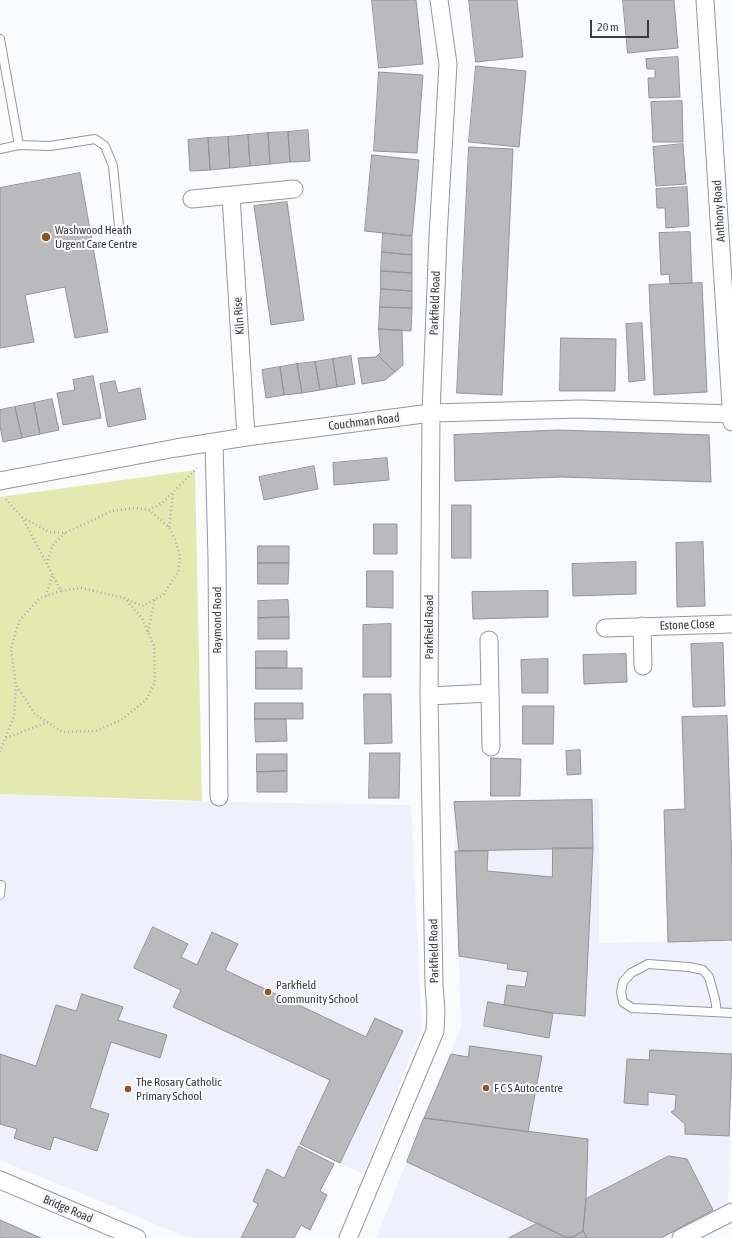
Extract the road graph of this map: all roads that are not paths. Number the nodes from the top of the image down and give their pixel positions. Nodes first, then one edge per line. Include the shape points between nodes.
1 (439, 0) edge
2 (705, 0) edge
3 (0, 40) edge
4 (19, 145) junction
5 (0, 149) edge
6 (294, 189) dead end
7 (231, 196) junction
8 (192, 198) dead end
9 (726, 211) edge
10 (119, 226) dead end
11 (431, 413) junction
12 (732, 414) edge
13 (732, 422) edge
14 (246, 437) junction
15 (214, 448) junction
16 (2, 489) edge
17 (732, 624) edge
18 (642, 626) junction
19 (605, 628) dead end
20 (489, 640) dead end
21 (643, 666) dead end
22 (490, 693) junction
23 (429, 696) junction
24 (491, 747) dead end
25 (219, 797) dead end
26 (1, 885) edge
27 (0, 895) edge
28 (717, 1012) junction
29 (732, 1013) edge
30 (0, 1180) edge
31 (732, 1212) edge
32 (136, 1238) edge
33 (348, 1238) edge
34 (681, 1238) edge

1 - 11 street, Parkfield Road via 448,64
2 - 9 street, Anthony Road
3 - 4 lane
4 - 5 lane
4 - 10 lane via 50,146 95,139 105,146 113,166
6 - 7 street
7 - 8 street
7 - 14 street, Kiln Rise
9 - 12 street, Anthony Road
11 - 12 street, Couchman Road via 580,409
11 - 14 street, Couchman Road
11 - 23 street, Parkfield Road
12 - 13 street, Anthony Road
14 - 15 street, Couchman Road
15 - 16 street, Couchman Road via 176,448
15 - 25 street, Raymond Road
17 - 18 street, Estone Close
18 - 19 street, Estone Close
18 - 21 street, Estone Close
20 - 22 street
22 - 23 street
22 - 24 street
23 - 33 street, Parkfield Road via 435,1031
26 - 27 lane
28 - 28 lane via 632,1008 623,1002 621,992 630,973 648,964 689,967 703,970 709,977
28 - 29 lane
30 - 32 street, Bridge Road
31 - 34 street

